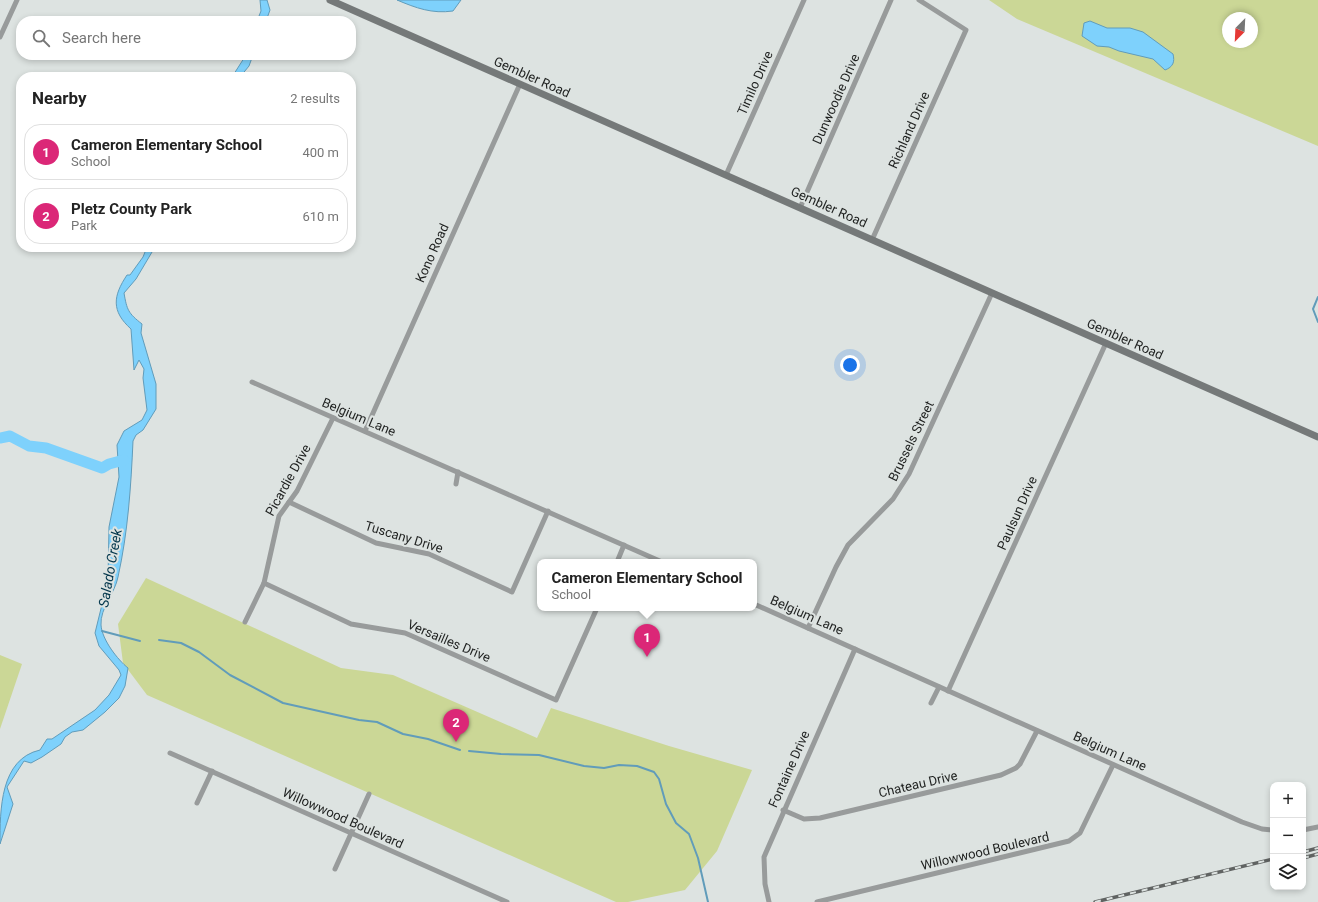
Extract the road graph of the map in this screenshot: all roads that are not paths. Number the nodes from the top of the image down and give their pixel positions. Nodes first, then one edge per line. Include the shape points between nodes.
1 (17, 0) edge
2 (330, 0) edge
3 (804, 0) edge
4 (891, 0) edge
5 (919, 0) edge
6 (0, 38) edge
7 (520, 84) junction
8 (726, 175) junction
9 (800, 208) junction
10 (872, 240) junction
11 (992, 293) junction
12 (1106, 344) junction
13 (252, 382) dead end
14 (333, 418) junction
15 (365, 431) junction
16 (1318, 437) edge
17 (458, 472) junction
18 (456, 484) dead end
19 (289, 502) junction
20 (548, 511) junction
21 (624, 545) junction
22 (618, 559) edge
23 (655, 559) edge
24 (264, 583) junction
25 (757, 605) edge
26 (596, 611) edge
27 (246, 622) dead end
28 (808, 628) junction
29 (855, 649) junction
30 (939, 687) junction
31 (948, 691) junction
32 (931, 703) dead end
33 (1037, 731) junction
34 (170, 753) dead end
35 (1113, 765) junction
36 (212, 771) junction
37 (368, 794) dead end
38 (197, 803) dead end
39 (783, 810) junction
40 (1318, 826) edge
41 (1306, 829) edge
42 (1270, 830) edge
43 (351, 834) junction
44 (335, 870) dead end
45 (507, 902) edge
46 (769, 902) edge
47 (818, 902) edge

1 - 6 street
2 - 7 main road, Gembler Road
3 - 8 street, Timilo Drive
4 - 9 street, Dunwoodie Drive
5 - 10 street, Richland Drive via 966,30
7 - 8 main road, Gembler Road
7 - 15 street, Kono Road
8 - 9 main road, Gembler Road
9 - 10 main road, Gembler Road
10 - 11 main road, Gembler Road
11 - 12 main road, Gembler Road
11 - 28 street, Brussels Street via 909,474 893,499 848,545
12 - 16 main road, Gembler Road
12 - 31 street, Paulsun Drive
13 - 14 street, Belgium Lane
14 - 15 street, Belgium Lane
14 - 19 street, Picardie Drive
15 - 17 street, Belgium Lane
17 - 18 street
17 - 20 street, Belgium Lane
19 - 20 street, Tuscany Drive via 376,543 428,554 512,592
19 - 24 street, Picardie Drive via 276,524
20 - 21 street, Belgium Lane
21 - 22 street
21 - 23 street, Belgium Lane
24 - 26 street, Versailles Drive via 351,624 405,633 556,700
24 - 27 street, Picardie Drive
25 - 28 street, Belgium Lane
28 - 29 street, Belgium Lane
29 - 30 street, Belgium Lane
29 - 39 street, Fontaine Drive
30 - 31 street, Belgium Lane
30 - 32 street
31 - 33 street, Belgium Lane
33 - 35 street, Belgium Lane
33 - 39 street, Chateau Drive via 1020,764 1001,775 820,818 804,819
34 - 36 street, Willowwood Boulevard
35 - 42 street, Belgium Lane via 1242,822
35 - 47 street, Willowwood Boulevard via 1080,833 1069,841
36 - 38 street
36 - 43 street, Willowwood Boulevard
37 - 43 street
39 - 46 street, Fontaine Drive via 764,857
40 - 41 street
43 - 44 street
43 - 45 street, Willowwood Boulevard

